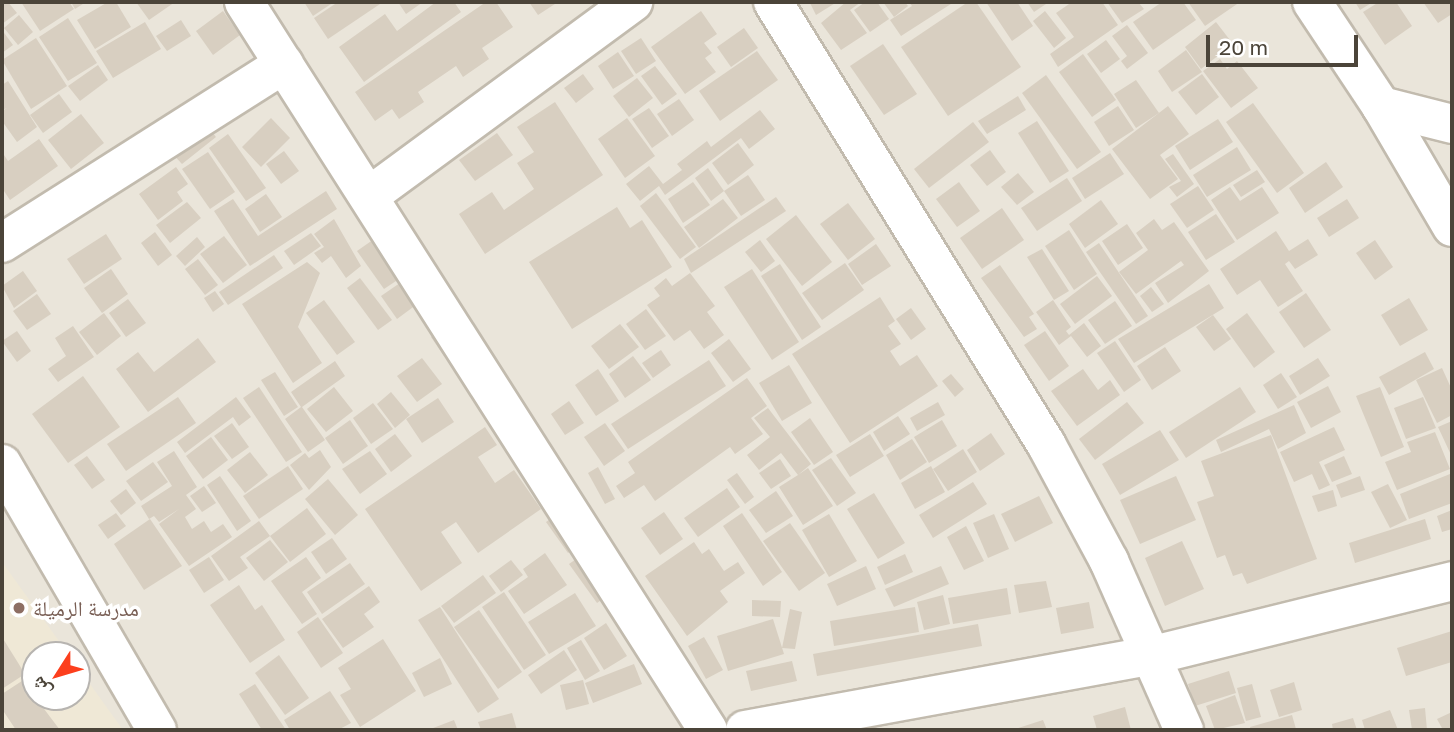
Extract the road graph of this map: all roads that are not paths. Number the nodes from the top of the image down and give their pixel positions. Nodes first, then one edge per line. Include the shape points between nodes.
1 (244, 2) edge
2 (633, 2) edge
3 (773, 2) edge
4 (1312, 2) edge
5 (284, 64) junction
6 (1381, 106) junction
7 (1452, 124) edge
8 (369, 196) junction
9 (1452, 227) edge
10 (2, 243) edge
11 (2, 464) edge
12 (1452, 582) edge
13 (1154, 654) junction
14 (157, 730) edge
15 (708, 730) edge
16 (745, 730) edge
17 (1184, 730) edge

1 - 5 street
2 - 8 street
3 - 13 street via 1046,444
4 - 6 street
5 - 8 street
5 - 10 street
6 - 7 street
6 - 9 street
8 - 15 street
11 - 14 street
12 - 13 street
13 - 16 street
13 - 17 street

